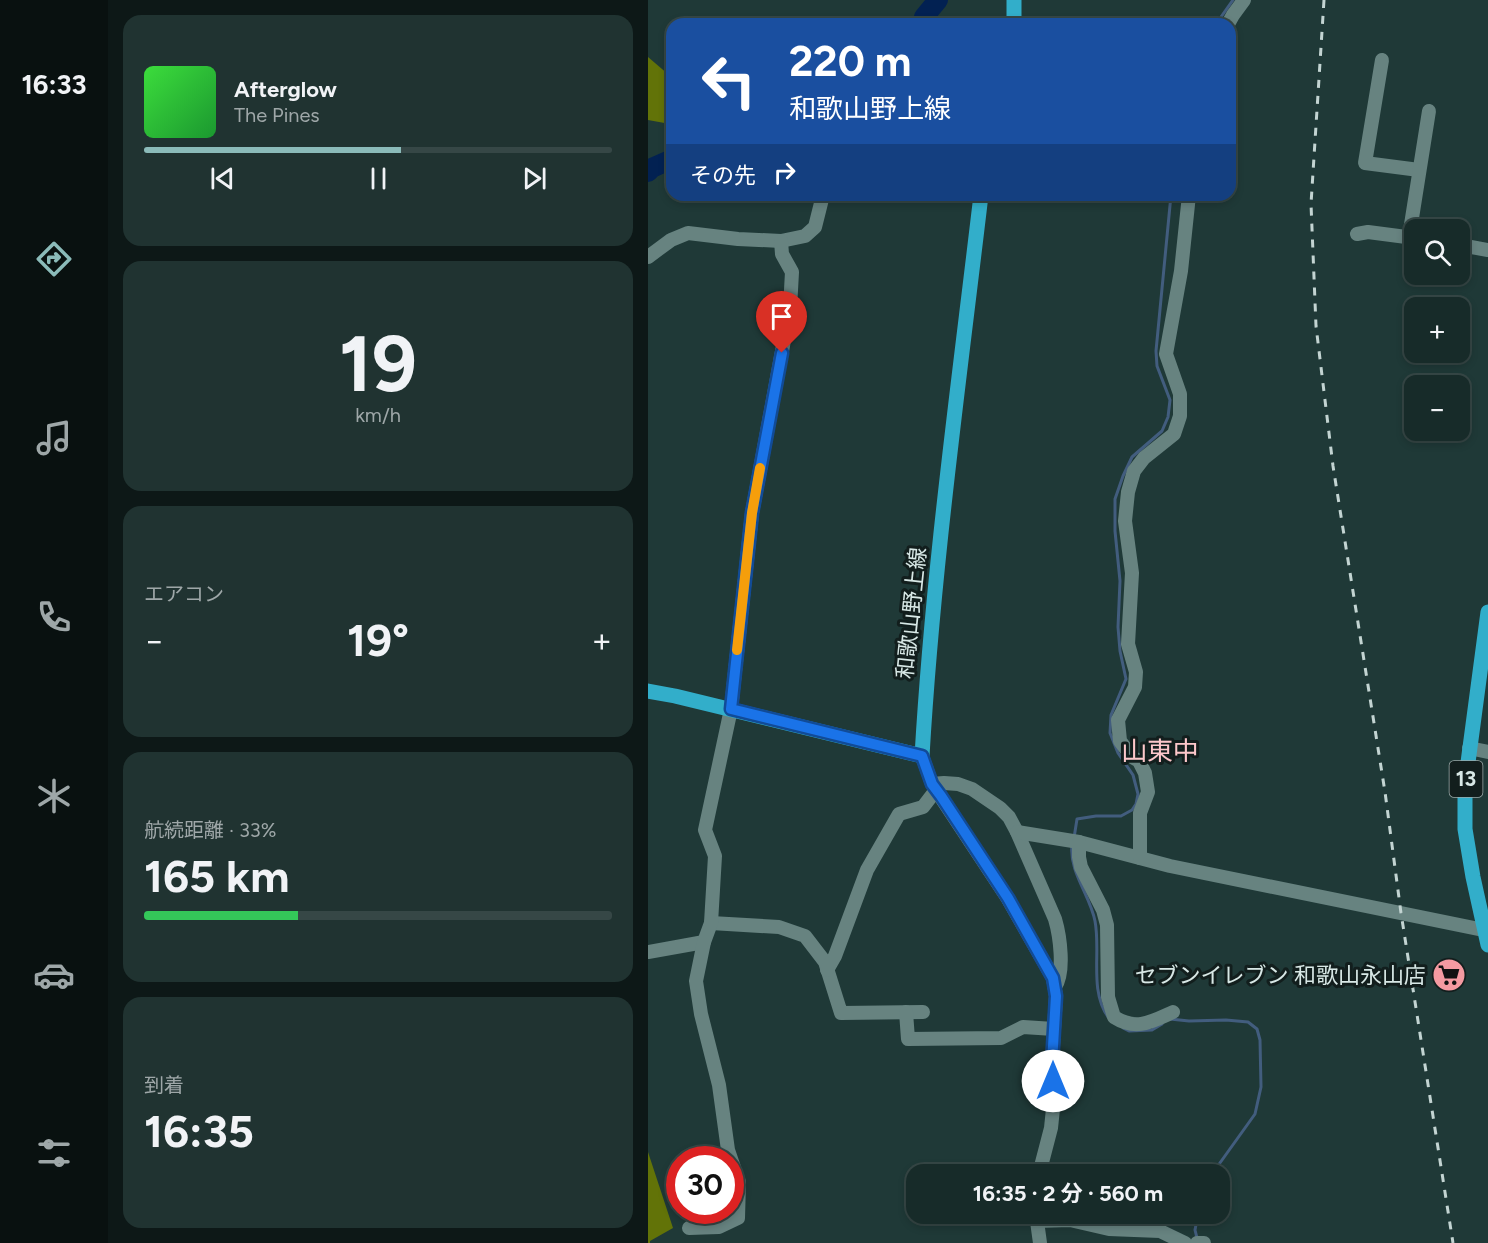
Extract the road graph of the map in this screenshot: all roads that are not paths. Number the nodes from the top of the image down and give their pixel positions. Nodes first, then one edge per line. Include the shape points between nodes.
1 (1014, 0) edge
2 (1244, 0) edge
3 (1014, 18) edge
4 (1231, 18) edge
5 (1382, 60) dead end
6 (1429, 111) dead end
7 (1419, 170) junction
8 (822, 201) edge
9 (980, 201) edge
10 (1188, 201) edge
11 (1414, 219) edge
12 (1357, 234) dead end
13 (1404, 237) edge
14 (781, 241) junction
15 (1470, 246) edge
16 (1488, 249) edge
17 (648, 257) edge
18 (1488, 612) edge
19 (648, 691) edge
20 (731, 709) junction
21 (1469, 748) junction
22 (1488, 752) edge
23 (922, 756) junction
24 (934, 787) junction
25 (1017, 832) junction
26 (1079, 842) junction
27 (1140, 858) junction
28 (711, 923) junction
29 (1487, 935) edge
30 (704, 942) junction
31 (648, 952) edge
32 (828, 970) junction
33 (1055, 987) junction
34 (906, 1012) junction
35 (923, 1012) dead end
36 (1173, 1012) dead end
37 (1054, 1029) junction
38 (1042, 1164) edge
39 (1037, 1224) edge
40 (1087, 1224) edge
41 (688, 1228) dead end
42 (1040, 1243) edge
43 (1185, 1243) edge

1 - 3 main road
2 - 4 street
5 - 7 street via 1365,163
6 - 7 street
7 - 11 street
8 - 14 street via 815,227 805,236
9 - 23 main road, 和歌山野上線 via 934,595
10 - 27 street via 1166,354 1180,394 1180,416 1174,434 1134,471 1125,521 1132,573 1128,644 1136,672 1135,687 1118,720 1120,741 1145,772 1148,792 1140,813
12 - 13 street
14 - 17 street via 688,233
14 - 20 street via 782,254 792,272 790,308 752,513
15 - 16 street
18 - 21 main road, 13
19 - 20 main road
20 - 23 main road
20 - 28 street via 705,830 715,856
21 - 22 street
21 - 29 main road, 13 via 1465,829
23 - 24 street
24 - 25 street via 951,784 972,789 1000,808
24 - 32 street via 924,807 899,814 867,870
24 - 33 street via 1008,898
25 - 26 street
25 - 33 street via 1059,933 1061,967
26 - 27 street
26 - 36 street via 1081,867 1107,925 1108,997 1114,1017 1125,1024 1148,1023
27 - 29 street
28 - 30 street
28 - 32 street via 779,927 805,936
30 - 31 street
30 - 41 street via 696,981 700,1014 719,1085 728,1150 739,1182 738,1218 719,1227
32 - 34 street via 841,1013
33 - 37 street
34 - 35 street
34 - 37 street via 908,1039 1001,1038 1023,1027
37 - 38 street via 1051,1128
39 - 42 street
40 - 43 street via 1160,1231

